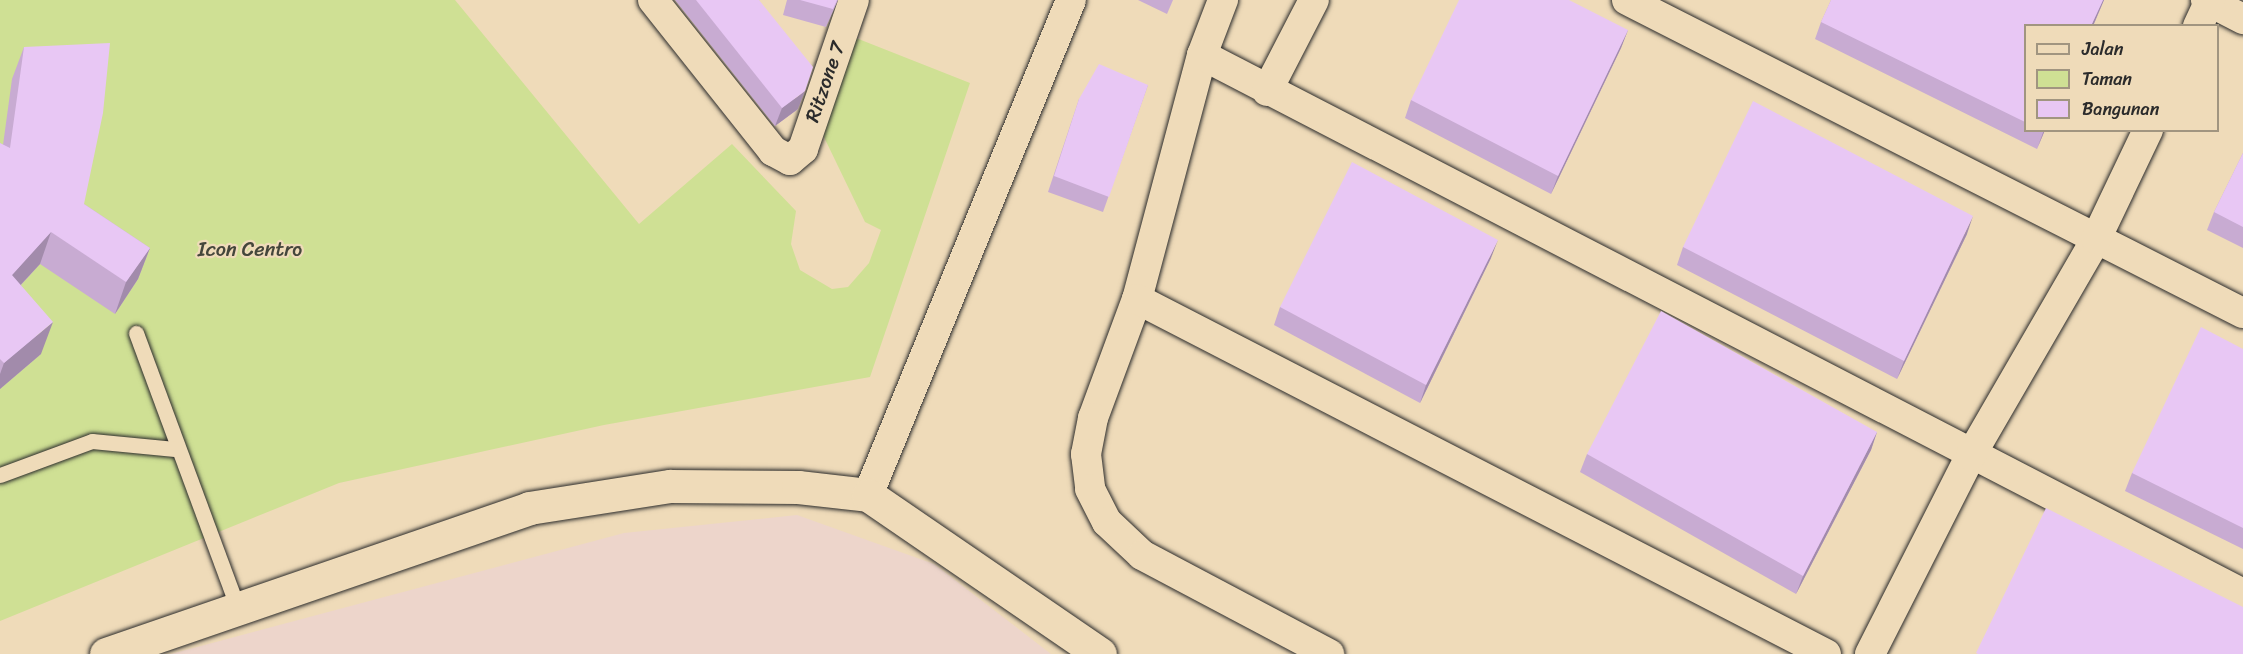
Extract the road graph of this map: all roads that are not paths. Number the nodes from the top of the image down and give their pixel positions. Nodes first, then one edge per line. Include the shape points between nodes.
1 (653, 0) edge
2 (854, 0) edge
3 (1071, 0) edge
4 (1223, 0) edge
5 (1314, 0) edge
6 (1627, 0) edge
7 (2206, 7) edge
8 (2243, 19) edge
9 (1202, 55) junction
10 (1267, 91) junction
11 (2147, 132) edge
12 (2096, 239) junction
13 (1137, 299) junction
14 (2243, 313) edge
15 (136, 333) dead end
16 (175, 448) junction
17 (1971, 455) junction
18 (0, 475) edge
19 (868, 495) junction
20 (2243, 594) edge
21 (237, 606) junction
22 (106, 654) edge
23 (1100, 654) edge
24 (1329, 654) edge
25 (1826, 654) edge
26 (1870, 654) edge

1 - 2 street, Ritzone 7 via 774,151 790,160 803,149
3 - 19 street
4 - 9 street
5 - 10 street
6 - 12 street
7 - 8 street
9 - 10 street
9 - 13 street
10 - 17 street
11 - 12 street
12 - 14 street
12 - 17 street
13 - 24 street via 1093,418 1086,454 1090,489 1107,522 1142,555
13 - 25 street
15 - 16 lane
16 - 18 lane via 92,441
16 - 21 lane
17 - 20 street
17 - 26 street
19 - 21 street via 798,487 670,486 529,508
19 - 23 street
21 - 22 street

